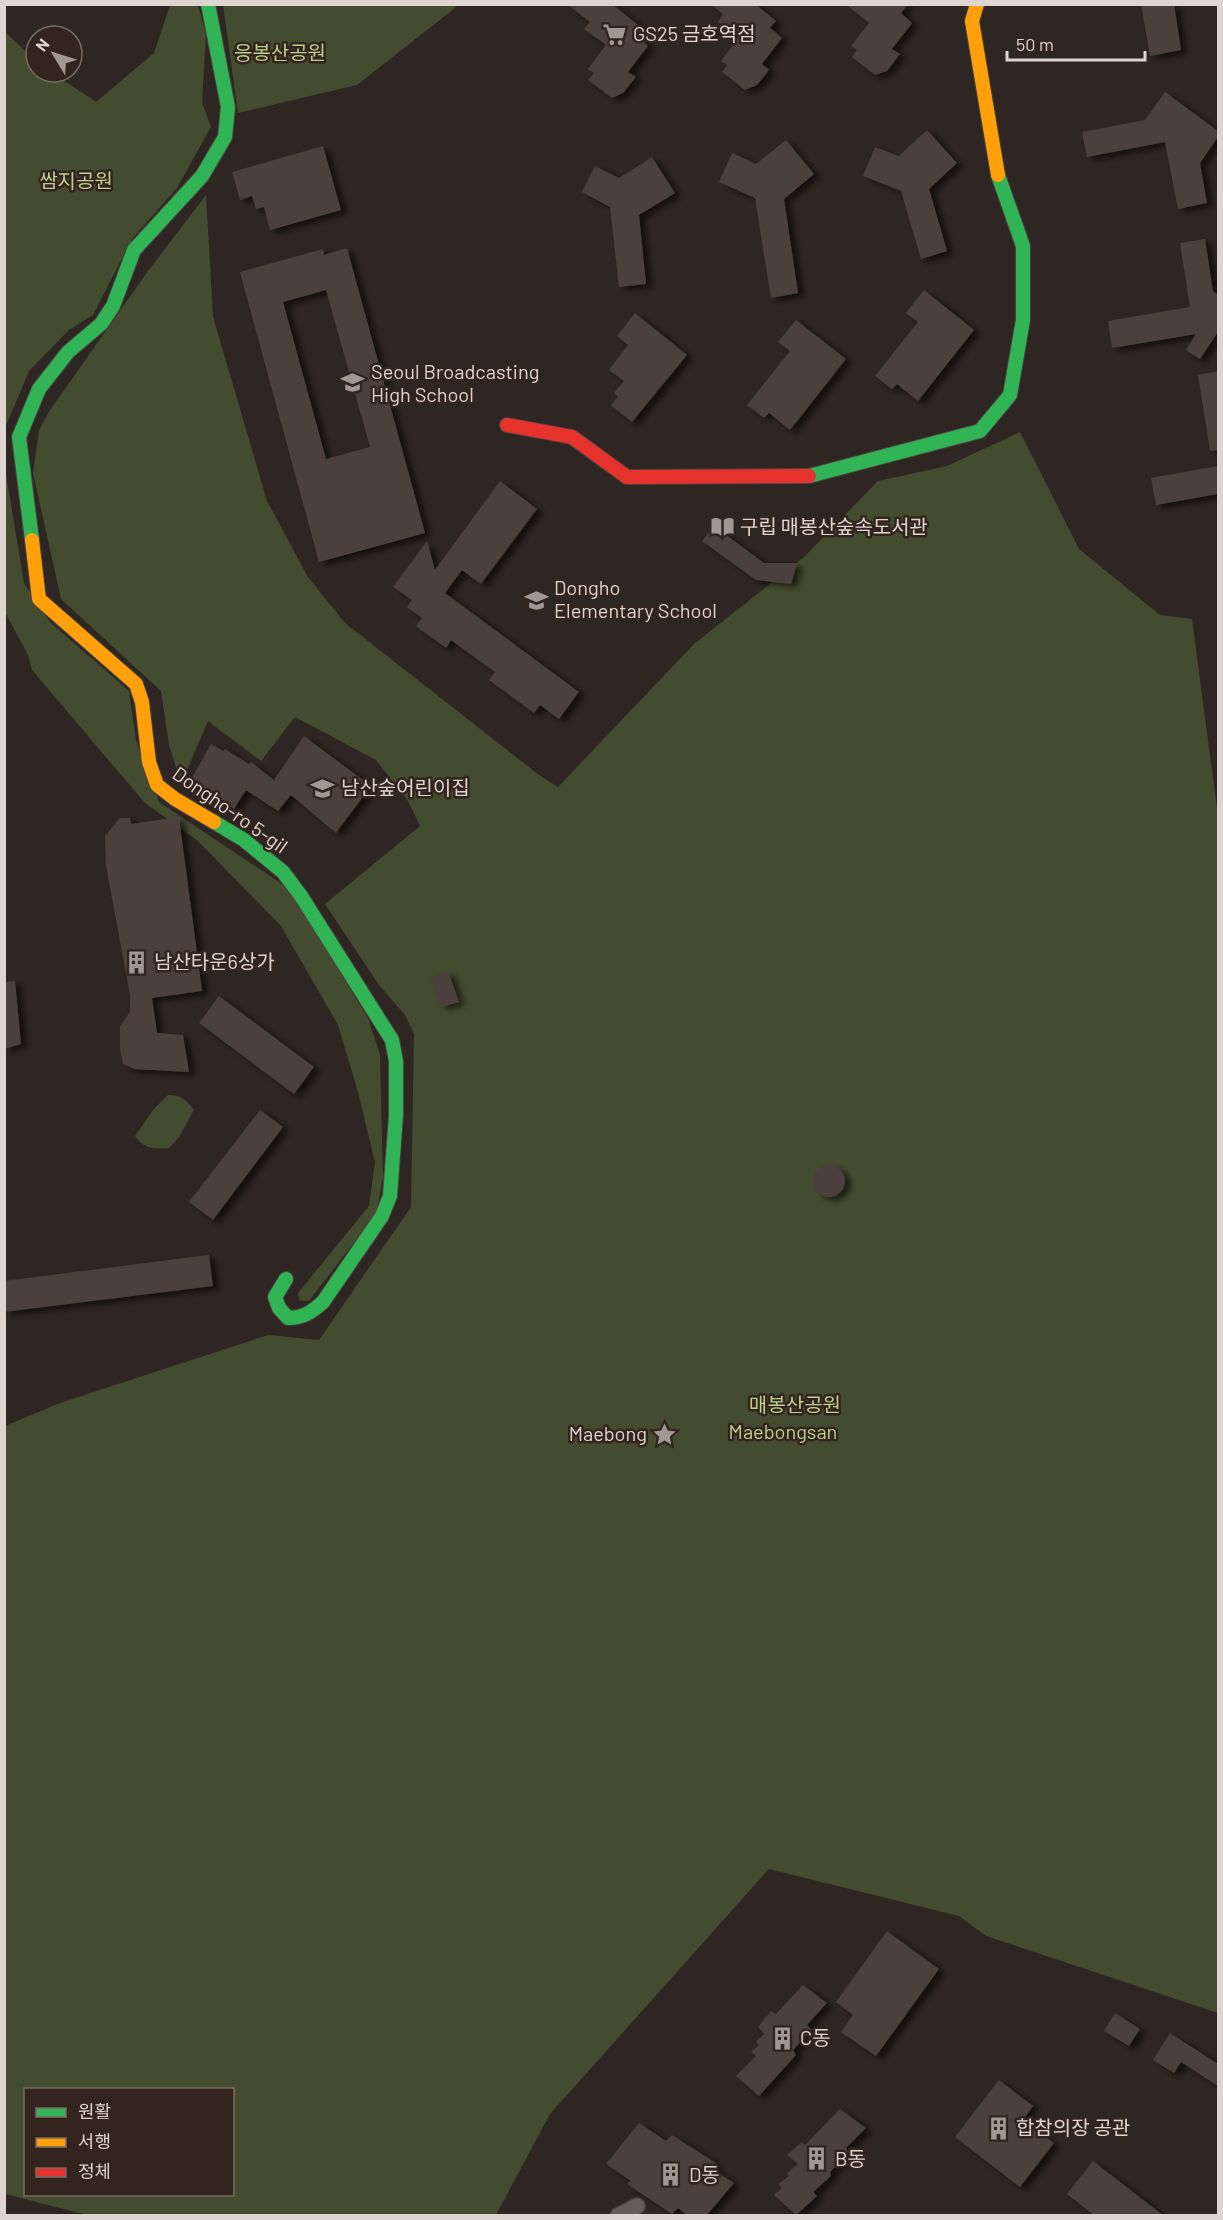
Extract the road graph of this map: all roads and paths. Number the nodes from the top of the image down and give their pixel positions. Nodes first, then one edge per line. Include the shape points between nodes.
1 (208, 4) edge
2 (977, 4) edge
3 (507, 425) dead end
4 (286, 1279) dead end
5 (638, 2206) dead end
6 (618, 2216) edge

1 - 4 street, Dongho-ro 5-gil via 228,107 225,137 202,176 134,250 113,306 101,324 68,352 39,389 19,437 39,599 136,684 149,762 157,785 244,840 283,872 392,1040 396,1115 390,1196 382,1216 324,1302 300,1319 288,1318 275,1297
2 - 3 street via 972,21 995,168 1023,246 1023,320 1010,395 980,431 813,476 627,477 572,437
5 - 6 street

